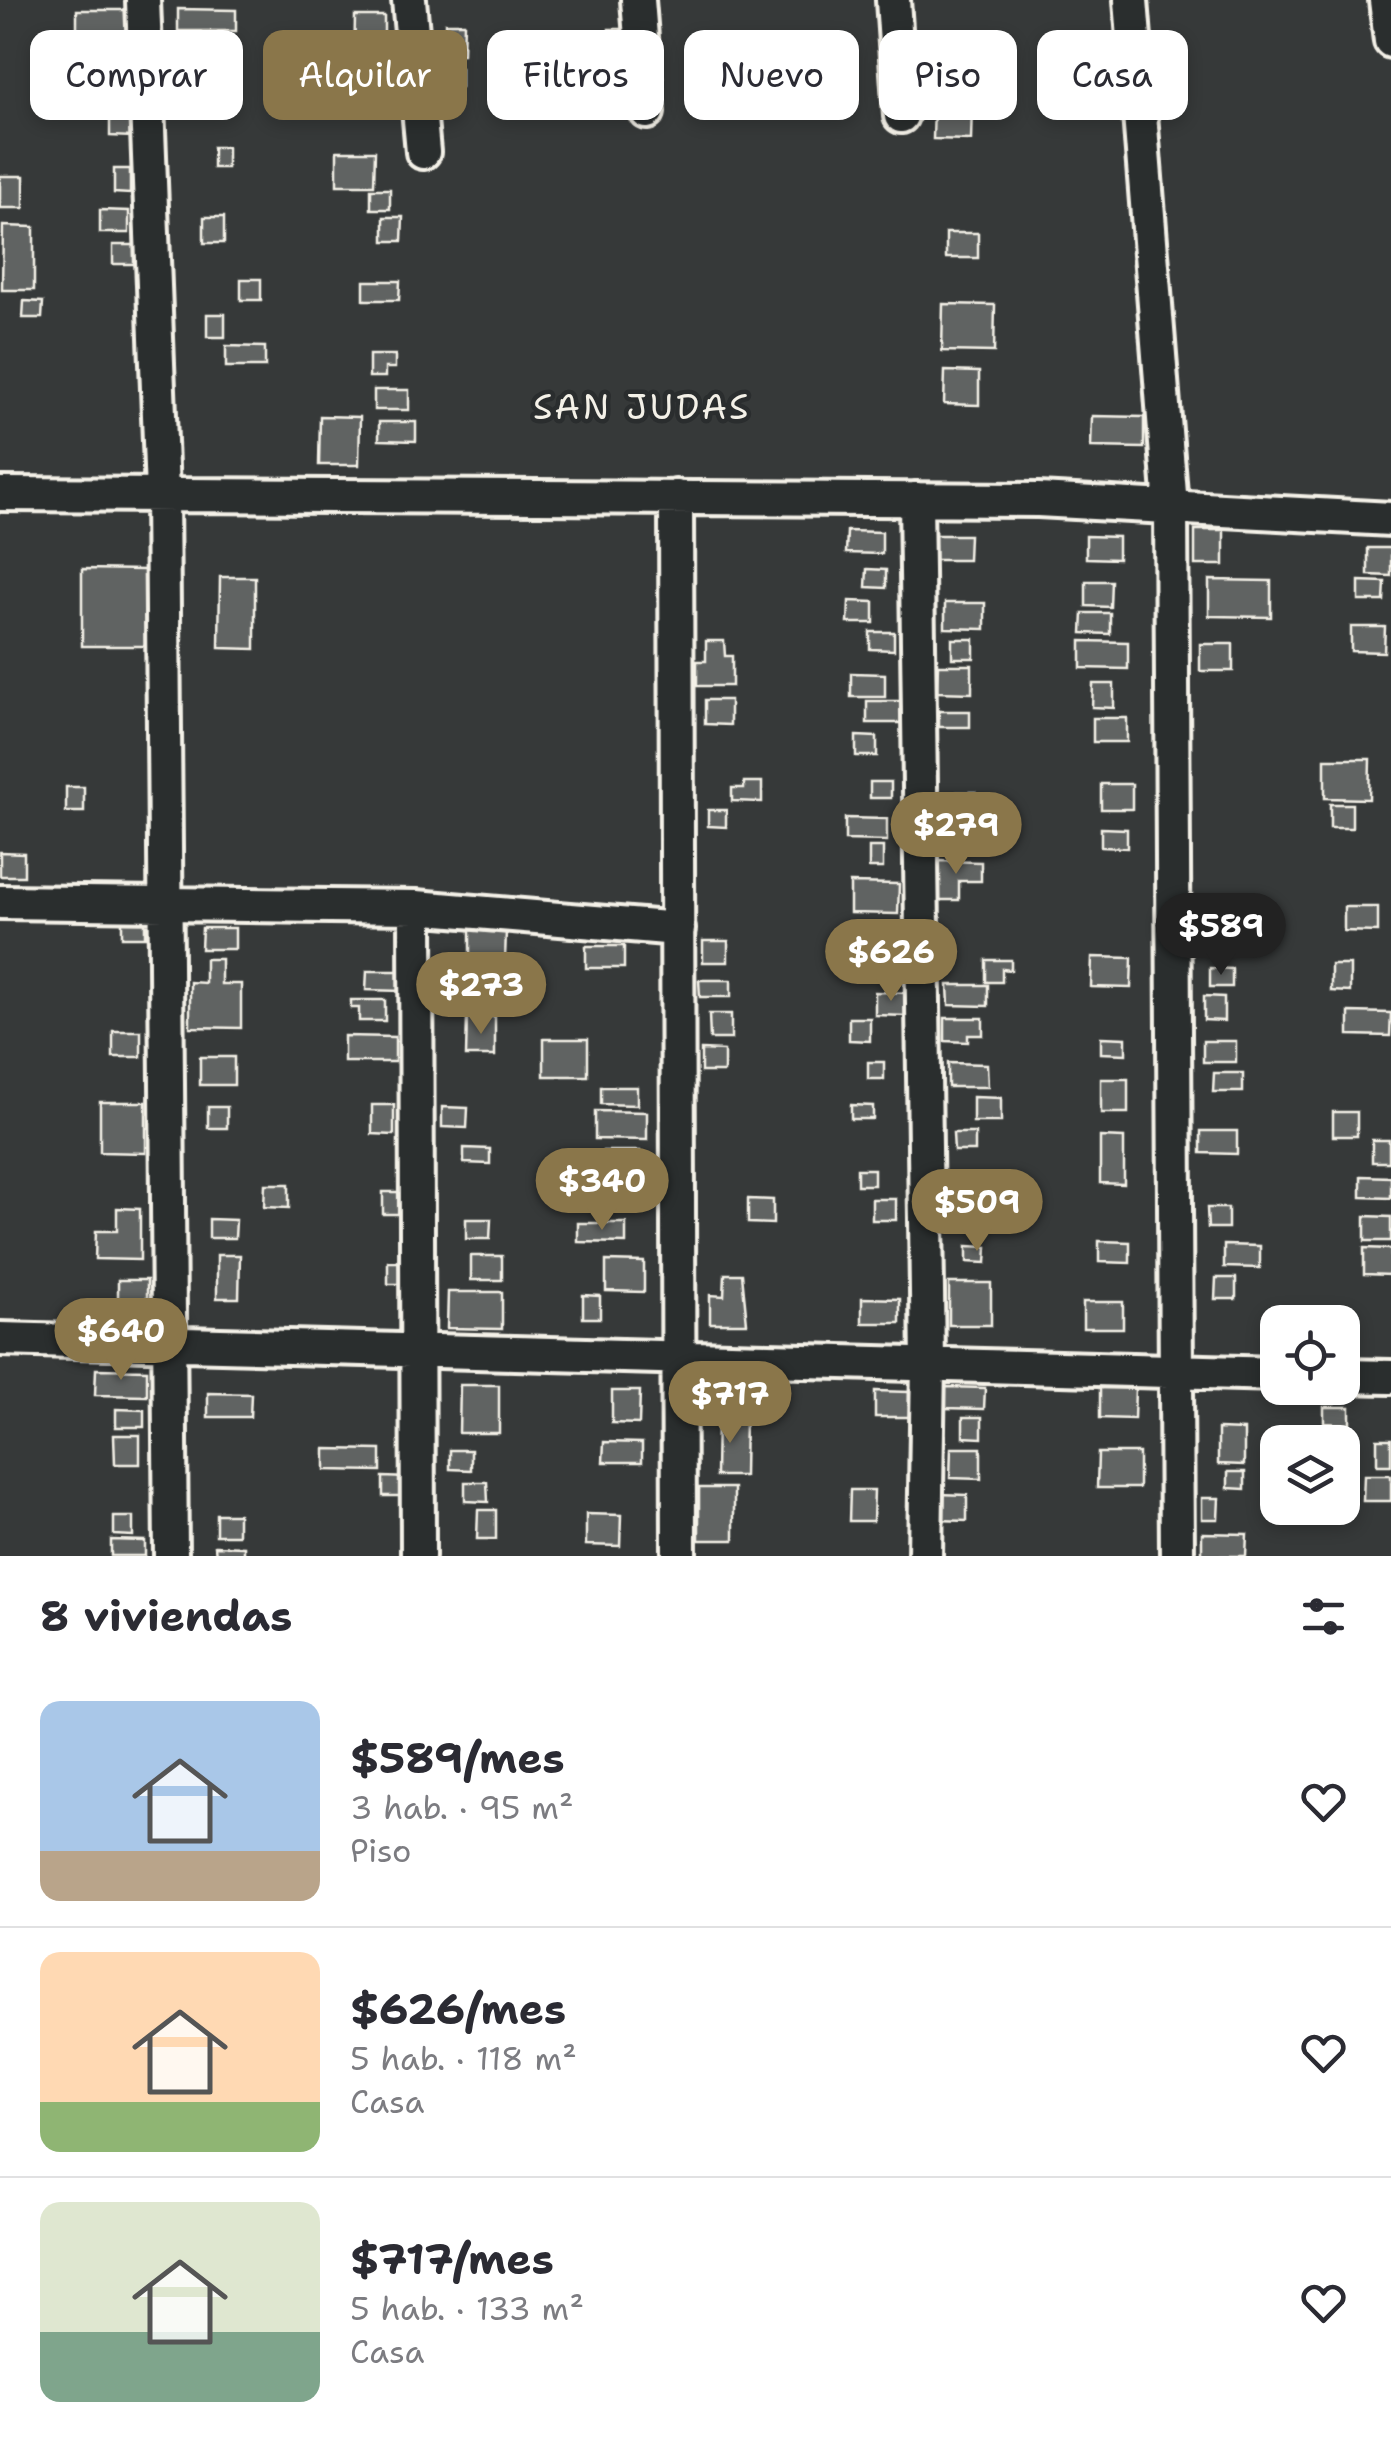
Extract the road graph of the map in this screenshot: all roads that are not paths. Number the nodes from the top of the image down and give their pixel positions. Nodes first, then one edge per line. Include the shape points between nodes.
1 (144, 0) edge
2 (409, 0) edge
3 (638, 0) edge
4 (893, 0) edge
5 (1131, 0) edge
6 (1386, 0) edge
7 (640, 30) edge
8 (895, 30) edge
9 (1391, 41) edge
10 (422, 152) dead end
11 (162, 493) junction
12 (0, 494) edge
13 (676, 497) junction
14 (916, 500) junction
15 (1171, 507) junction
16 (1391, 519) edge
17 (0, 902) edge
18 (166, 904) junction
19 (416, 906) junction
20 (678, 929) junction
21 (0, 1339) edge
22 (171, 1340) junction
23 (420, 1348) junction
24 (681, 1356) junction
25 (928, 1364) junction
26 (1174, 1371) junction
27 (1260, 1373) edge
28 (1360, 1377) edge
29 (1391, 1378) edge
30 (171, 1556) edge
31 (418, 1556) edge
32 (679, 1556) edge
33 (925, 1556) edge
34 (1176, 1556) edge

1 - 11 street
2 - 10 street
3 - 7 street
4 - 8 street
5 - 15 street
6 - 9 street
11 - 12 street
11 - 13 street
11 - 18 street
13 - 14 street
13 - 20 street
14 - 15 street
14 - 25 street
15 - 16 street
15 - 26 street
17 - 18 street
18 - 19 street
18 - 22 street
19 - 20 street
19 - 23 street
20 - 24 street
21 - 22 street
22 - 23 street
22 - 30 street
23 - 24 street
23 - 31 street
24 - 25 street
24 - 32 street
25 - 26 street
25 - 33 street
26 - 27 street
26 - 34 street
28 - 29 street

